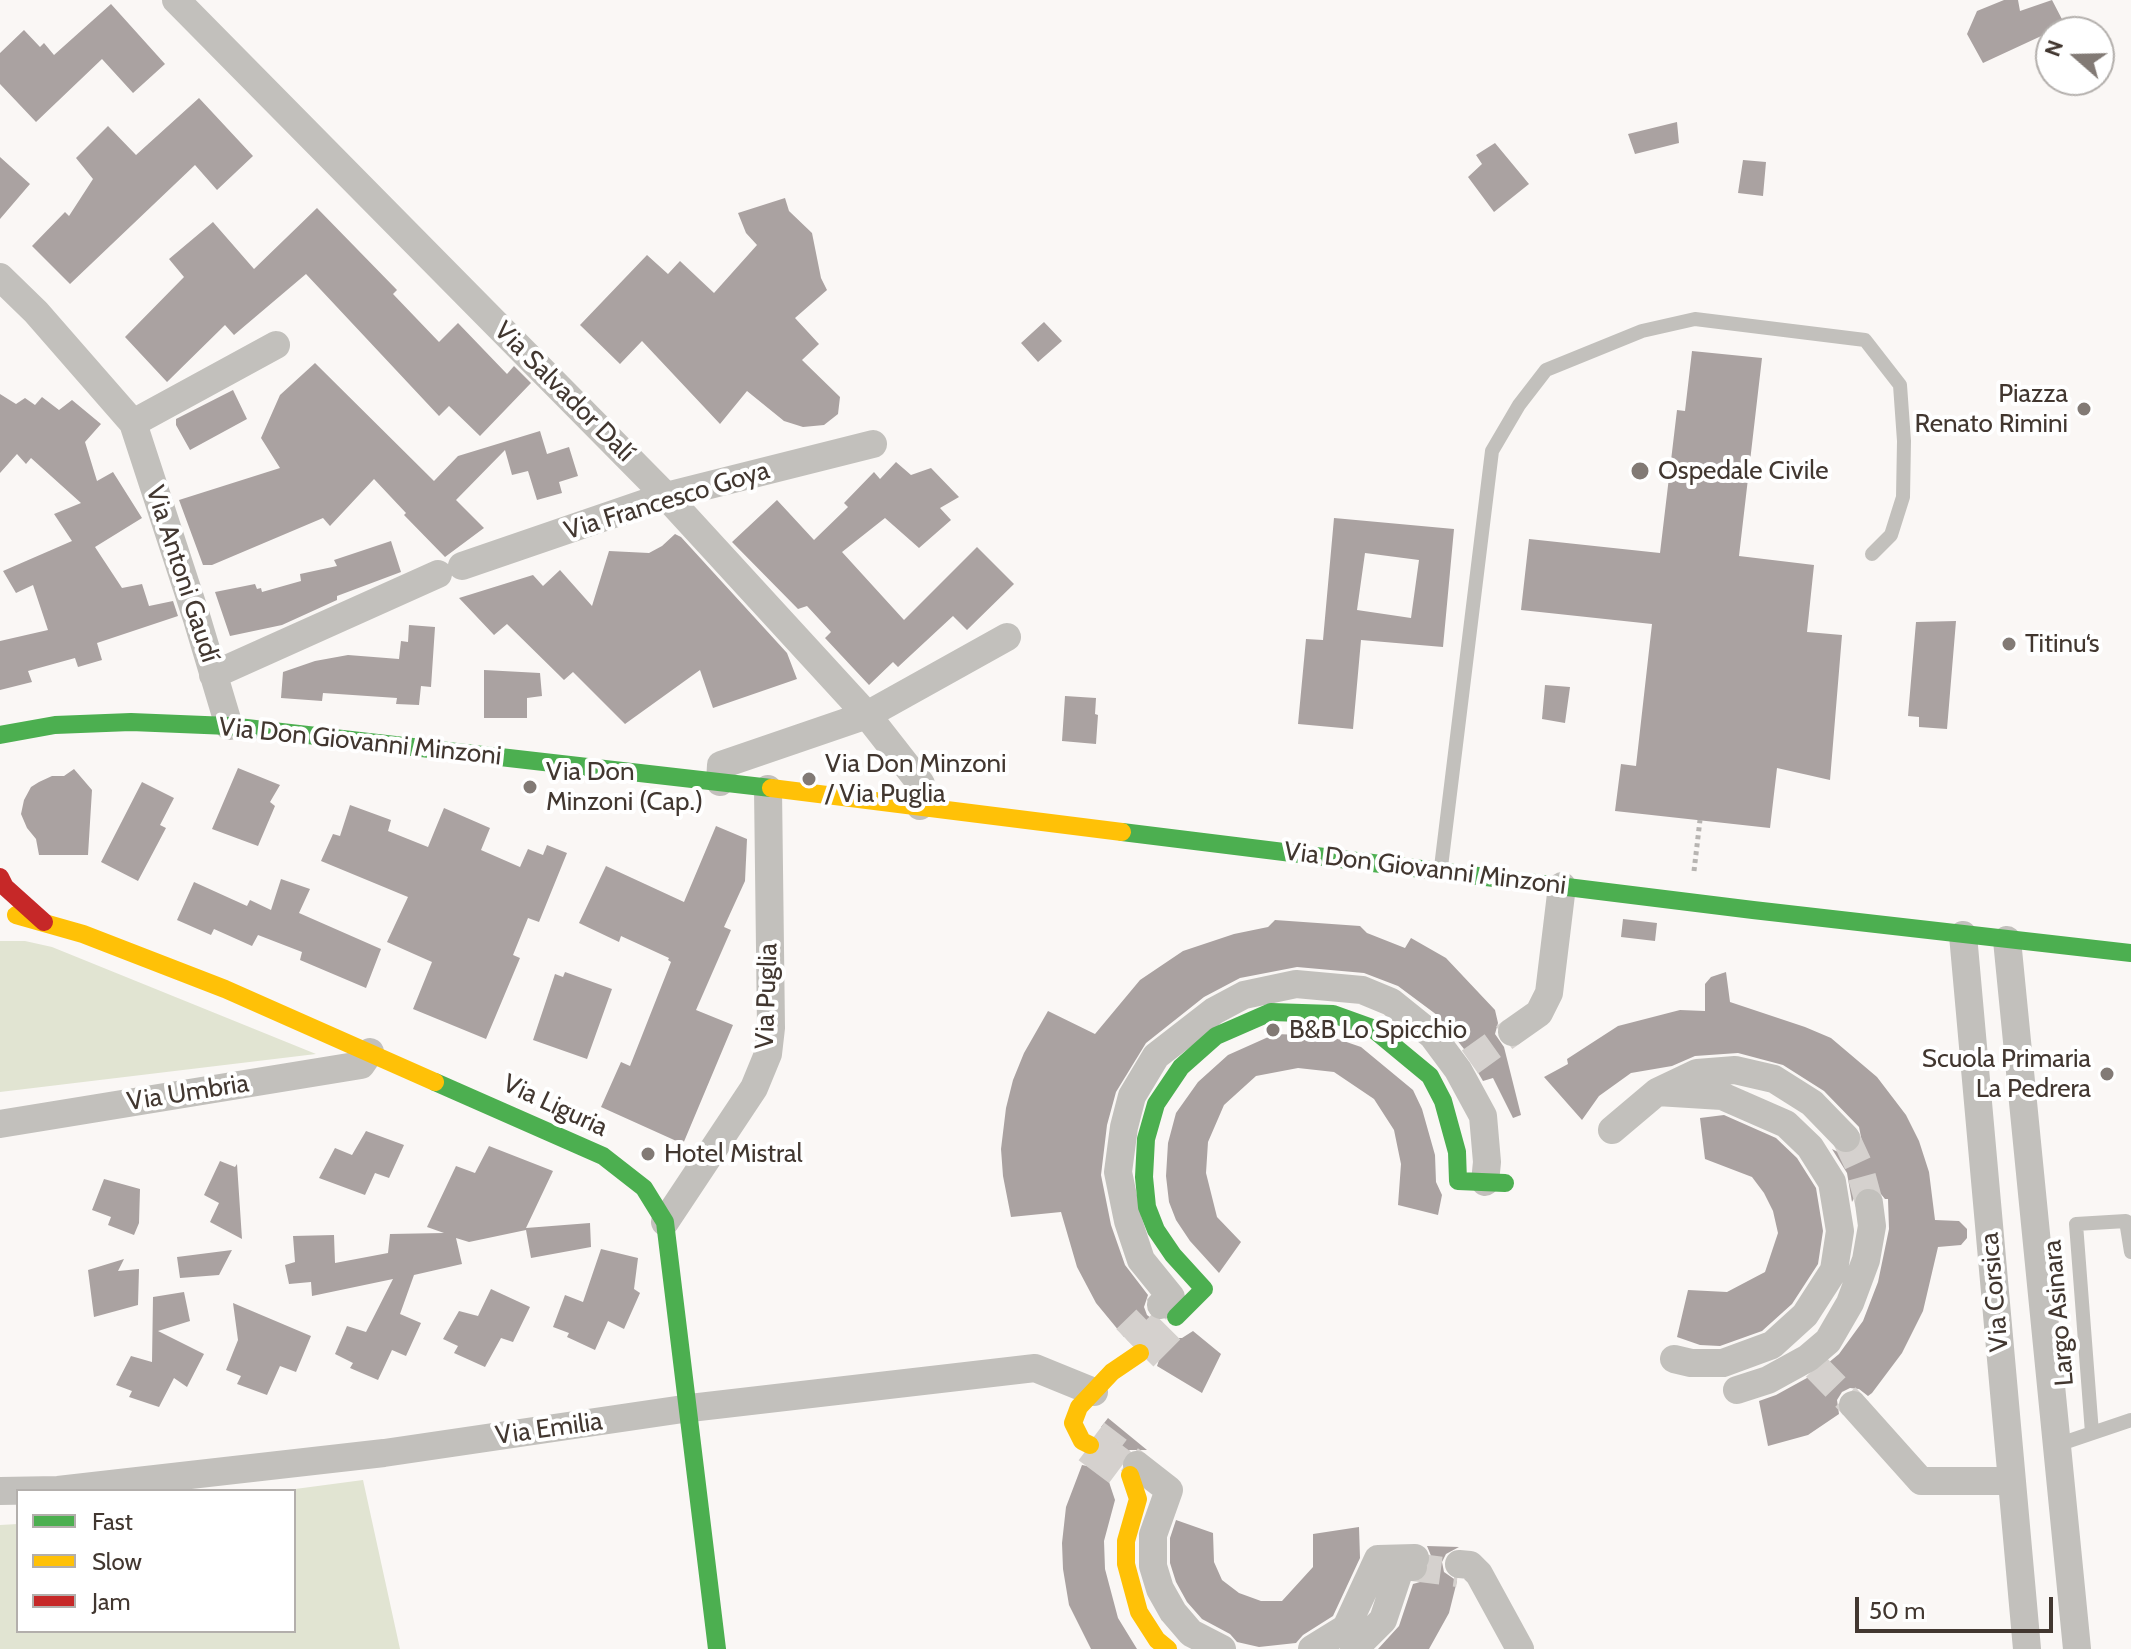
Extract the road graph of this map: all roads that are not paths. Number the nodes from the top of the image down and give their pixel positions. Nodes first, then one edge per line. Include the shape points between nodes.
1 (176, 0) edge
2 (0, 277) edge
3 (276, 345) dead end
4 (133, 423) junction
5 (873, 444) dead end
6 (666, 496) junction
7 (1872, 554) dead end
8 (1007, 637) dead end
9 (213, 675) junction
10 (867, 715) junction
11 (55, 725) junction
12 (229, 726) junction
13 (0, 735) edge
14 (21, 751) dead end
15 (720, 782) junction
16 (768, 789) junction
17 (920, 806) junction
18 (1441, 871) junction
19 (0, 877) edge
20 (1562, 886) junction
21 (0, 912) edge
22 (44, 922) junction
23 (1963, 935) junction
24 (2007, 940) junction
25 (2131, 953) edge
26 (1512, 1032) tunnel mouth
27 (370, 1052) junction
28 (1657, 1092) junction
29 (0, 1124) edge
30 (1612, 1130) dead end
31 (1846, 1138) tunnel mouth
32 (1483, 1182) dead end
33 (1869, 1203) tunnel mouth
34 (665, 1222) junction
35 (2131, 1252) edge
36 (1168, 1311) dead end
37 (1787, 1332) junction
38 (1133, 1346) tunnel mouth
39 (1674, 1359) dead end
40 (1812, 1363) junction
41 (1103, 1382) junction
42 (1737, 1390) dead end
43 (1853, 1405) tunnel mouth
44 (690, 1408) junction
45 (2131, 1420) edge
46 (2092, 1433) junction
47 (1087, 1434) dead end
48 (2057, 1445) junction
49 (1133, 1470) joint
50 (2012, 1481) junction
51 (67, 1489) edge
52 (1466, 1571) dead end
53 (717, 1649) edge
54 (1168, 1649) edge
55 (1222, 1649) edge
56 (1312, 1649) edge
57 (1354, 1649) edge
58 (1520, 1649) edge
59 (2027, 1649) edge
60 (2077, 1649) edge

1 - 6 street, Via Salvador Dalí
2 - 4 street, Via Antoni Gaudí
3 - 4 street
4 - 9 street, Via Antoni Gaudí
5 - 6 street, Via Francesco Goya
6 - 9 street, Via Francesco Goya via 450,570
6 - 10 street, Via Salvador Dalí
7 - 18 lane via 1891,535 1903,497 1904,441 1900,385 1865,340 1695,319 1642,331 1546,370 1492,451
8 - 10 street
9 - 12 street, Via Antoni Gaudí
10 - 15 street via 721,765
10 - 17 street, Via Salvador Dalí via 921,784
11 - 12 main road, Via Don Giovanni Minzoni
11 - 13 main road, Via Don Giovanni Minzoni
11 - 14 main road
12 - 15 main road, Via Don Giovanni Minzoni
15 - 16 main road, Via Don Giovanni Minzoni
16 - 17 main road, Via Don Giovanni Minzoni
16 - 34 street, Via Puglia via 768,1054 754,1088
17 - 18 main road, Via Don Giovanni Minzoni
18 - 20 main road, Via Don Giovanni Minzoni
19 - 22 main road
20 - 23 main road, Via Don Giovanni Minzoni
20 - 26 street via 1549,993 1539,1013
21 - 22 main road, Via Liguria
22 - 27 main road, Via Liguria via 225,989
23 - 24 main road, Via Don Giovanni Minzoni
23 - 50 street, Via Corsica
24 - 25 main road, Via Don Giovanni Minzoni
24 - 48 street, Via Corsica
27 - 29 street, Via Umbria via 361,1065
27 - 34 main road, Via Liguria via 603,1156 644,1188
28 - 30 street
28 - 31 street via 1697,1073 1735,1070 1774,1079 1812,1103
28 - 37 street via 1722,1096 1786,1124 1810,1147 1832,1182 1840,1231 1834,1270 1805,1315
32 - 36 street via 1483,1116 1432,1035 1391,1002 1362,990 1296,984 1244,995 1156,1056 1132,1096 1124,1127 1118,1172 1128,1221 1141,1260 1171,1297
33 - 40 street via 1872,1226 1866,1260 1850,1303
34 - 44 main road, Via Liguria
35 - 46 lane, Largo Asinara via 2126,1221 2076,1224
37 - 39 street via 1772,1345 1723,1363
37 - 40 street
38 - 41 street
40 - 42 street
41 - 44 street, Via Emilia via 1035,1368
41 - 47 main road via 1079,1407
43 - 50 street via 1921,1481
44 - 51 street, Via Emilia via 384,1453
44 - 53 main road, Via Liguria
45 - 46 lane
46 - 48 lane
48 - 60 street, Via Corsica
49 - 54 main road via 1138,1499 1126,1541 1126,1564 1139,1612
49 - 55 street via 1169,1490 1153,1535 1160,1589 1191,1633
50 - 59 street, Via Corsica
52 - 58 street
56 - 57 street via 1346,1628 1378,1559 1414,1563 1399,1572 1383,1620

